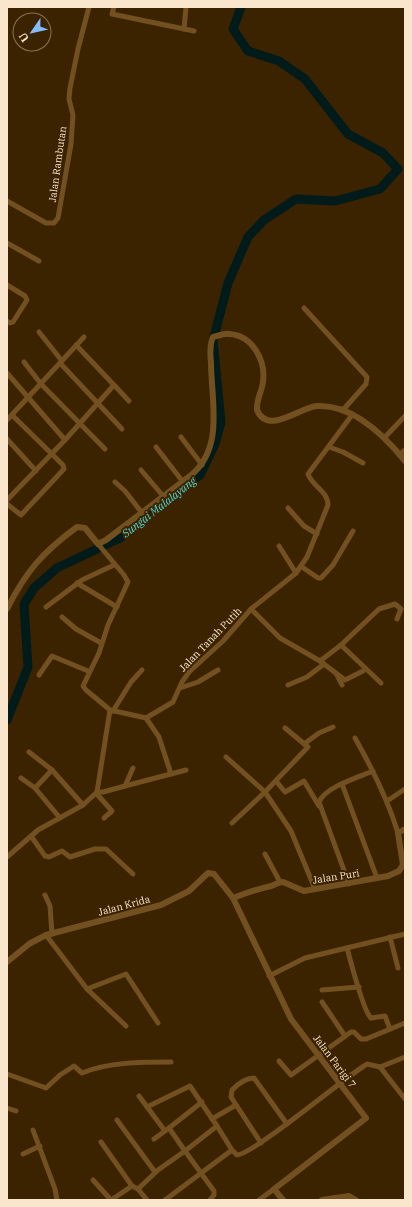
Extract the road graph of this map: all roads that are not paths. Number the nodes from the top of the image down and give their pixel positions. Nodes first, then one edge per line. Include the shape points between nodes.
1 (89, 7) edge
2 (114, 7) edge
3 (186, 7) edge
4 (184, 29) junction
5 (194, 31) dead end
6 (7, 201) edge
7 (7, 243) edge
8 (39, 261) dead end
9 (7, 285) edge
10 (304, 308) dead end
11 (7, 322) edge
12 (39, 332) dead end
13 (84, 337) dead end
14 (76, 345) junction
15 (24, 362) dead end
16 (61, 362) junction
17 (7, 373) edge
18 (41, 384) junction
19 (114, 385) junction
20 (28, 398) junction
21 (129, 401) dead end
22 (97, 404) junction
23 (343, 410) junction
24 (352, 415) junction
25 (9, 416) edge
26 (405, 416) edge
27 (80, 424) junction
28 (122, 429) dead end
29 (385, 437) junction
30 (181, 438) dead end
31 (7, 439) edge
32 (66, 440) junction
33 (156, 447) dead end
34 (329, 447) junction
35 (105, 449) dead end
36 (402, 452) edge
37 (51, 455) junction
38 (405, 460) edge
39 (363, 463) dead end
40 (202, 465) junction
41 (141, 470) dead end
42 (36, 471) junction
43 (115, 482) dead end
44 (183, 482) junction
45 (163, 496) junction
46 (7, 500) edge
47 (7, 504) edge
48 (288, 508) dead end
49 (142, 513) junction
50 (354, 531) dead end
51 (317, 534) junction
52 (98, 545) junction
53 (279, 546) dead end
54 (114, 564) junction
55 (302, 566) junction
56 (296, 573) junction
57 (77, 583) junction
58 (46, 607) dead end
59 (117, 607) junction
60 (7, 609) edge
61 (251, 609) junction
62 (62, 617) dead end
63 (397, 619) dead end
64 (101, 643) junction
65 (341, 645) junction
66 (322, 662) junction
67 (142, 670) dead end
68 (218, 670) dead end
69 (88, 671) junction
70 (335, 671) junction
71 (363, 671) dead end
72 (39, 675) dead end
73 (381, 683) dead end
74 (288, 685) dead end
75 (342, 685) dead end
76 (180, 688) junction
77 (111, 710) junction
78 (146, 718) junction
79 (333, 727) dead end
80 (285, 728) dead end
81 (355, 738) dead end
82 (304, 744) junction
83 (29, 752) dead end
84 (226, 757) dead end
85 (132, 768) dead end
86 (52, 770) junction
87 (186, 770) dead end
88 (373, 771) junction
89 (171, 774) junction
90 (21, 778) dead end
91 (276, 781) junction
92 (342, 784) junction
93 (125, 786) junction
94 (35, 788) junction
95 (405, 789) edge
96 (264, 792) junction
97 (96, 793) junction
98 (387, 801) junction
99 (83, 805) junction
100 (319, 806) junction
101 (60, 818) junction
102 (104, 818) dead end
103 (232, 823) dead end
104 (405, 829) edge
105 (398, 833) junction
106 (31, 836) junction
107 (265, 854) dead end
108 (7, 857) edge
109 (133, 874) dead end
110 (377, 878) junction
111 (280, 882) junction
112 (349, 884) junction
113 (315, 889) junction
114 (45, 895) dead end
115 (233, 898) junction
116 (49, 934) junction
117 (405, 934) edge
118 (390, 937) junction
119 (347, 948) junction
120 (7, 962) edge
121 (398, 968) dead end
122 (269, 976) junction
123 (359, 987) junction
124 (87, 989) junction
125 (322, 990) dead end
126 (322, 1002) dead end
127 (158, 1023) dead end
128 (405, 1023) edge
129 (126, 1026) dead end
130 (390, 1029) junction
131 (345, 1036) junction
132 (319, 1055) junction
133 (405, 1057) edge
134 (279, 1060) dead end
135 (171, 1062) dead end
136 (380, 1067) junction
137 (7, 1074) edge
138 (339, 1082) junction
139 (139, 1096) dead end
140 (405, 1099) edge
141 (202, 1102) junction
142 (236, 1105) junction
143 (147, 1107) junction
144 (7, 1108) edge
145 (16, 1111) dead end
146 (212, 1119) junction
147 (116, 1120) dead end
148 (287, 1124) junction
149 (217, 1126) junction
150 (167, 1129) junction
151 (33, 1130) dead end
152 (154, 1139) dead end
153 (100, 1142) dead end
154 (261, 1143) junction
155 (40, 1146) junction
156 (232, 1150) junction
157 (185, 1151) junction
158 (22, 1154) dead end
159 (155, 1172) junction
160 (201, 1172) junction
161 (93, 1180) dead end
162 (132, 1186) junction
163 (138, 1188) junction
164 (274, 1189) junction
165 (56, 1200) edge
166 (111, 1200) edge
167 (147, 1200) edge
168 (165, 1200) edge
169 (210, 1200) edge
170 (260, 1200) edge
171 (283, 1200) edge
172 (322, 1200) edge
173 (356, 1200) edge

1 - 6 street, Jalan Rambutan via 70,88 69,99 73,115 71,144 58,218 54,224 46,223
2 - 4 street via 112,14
3 - 4 street
4 - 5 street
7 - 8 street
9 - 11 street via 27,300 14,322
10 - 23 street via 367,377 366,384
12 - 16 street
13 - 14 street
14 - 16 street
14 - 19 street
15 - 18 street
16 - 18 street
16 - 22 street
17 - 20 street
18 - 20 street
18 - 27 street
19 - 21 street
19 - 22 street
20 - 25 street
20 - 32 street
22 - 27 street
22 - 28 street
23 - 24 street
23 - 40 street via 316,406 284,419 266,419 257,410 263,381 258,353 246,340 233,334 226,333 213,337 210,356 213,432
24 - 29 street
24 - 34 street
25 - 37 street
26 - 29 street
27 - 32 street
27 - 35 street
29 - 36 street
30 - 40 street
31 - 42 street
32 - 37 street
33 - 44 street
34 - 39 street
34 - 51 street, Jalan Tanah Putih via 308,474 328,501
36 - 38 street
37 - 42 street
37 - 47 street via 62,465 63,470 21,515
40 - 44 street
41 - 45 street
42 - 46 street
43 - 49 street
44 - 45 street
45 - 49 street
48 - 51 street via 304,526
49 - 52 street
50 - 55 street via 333,565 321,578
51 - 55 street, Jalan Tanah Putih
52 - 54 street
52 - 60 street via 85,528 77,527 52,546 32,567
53 - 56 street
54 - 57 street
54 - 59 street via 128,582
55 - 56 street, Jalan Tanah Putih
56 - 61 street, Jalan Tanah Putih
57 - 58 street
57 - 59 street
59 - 64 street
61 - 66 street via 280,638
61 - 76 street, Jalan Tanah Putih via 223,641 190,672
62 - 64 street via 76,629
63 - 65 street via 401,609 395,604 379,609
64 - 69 street via 99,653
65 - 66 street
65 - 73 street
66 - 70 street
66 - 74 street via 307,677
67 - 77 street
68 - 76 street via 198,682
69 - 72 street via 52,656
69 - 77 street via 84,688
70 - 71 street via 345,680
70 - 75 street
76 - 78 street, Jalan Tanah Putih via 173,702
77 - 78 street
77 - 97 street
78 - 89 street via 159,737
79 - 82 street
80 - 82 street
81 - 88 street
82 - 91 street via 308,747 307,750
83 - 86 street
84 - 96 street
85 - 93 street
86 - 94 street
86 - 99 street
87 - 89 street
88 - 92 street
88 - 98 street
89 - 93 street
90 - 94 street
91 - 96 street
91 - 100 street via 285,792 304,781
92 - 100 street via 323,796
92 - 110 street
93 - 97 street
94 - 101 street
95 - 98 street
96 - 103 street
96 - 113 street via 291,831
97 - 99 street
97 - 102 street via 112,811
98 - 105 street
99 - 101 street
100 - 112 street
101 - 106 street
104 - 105 street
105 - 110 street, Jalan Puri via 402,856 401,869
106 - 108 street
106 - 109 street via 48,857 62,851 70,857 95,849 106,849
107 - 111 street
110 - 112 street, Jalan Puri
111 - 113 street, Jalan Puri via 304,891
111 - 115 street
112 - 113 street, Jalan Puri
114 - 116 street via 50,906
115 - 116 street, Jalan Krida via 221,881 210,872 189,891 161,905
115 - 122 street, Jalan Parigi 7
116 - 120 street, Jalan Krida via 29,944
116 - 124 street
117 - 118 street
118 - 119 street
118 - 121 street
119 - 122 street via 305,958
119 - 123 street
122 - 132 street, Jalan Parigi 7 via 291,1020
123 - 125 street
123 - 130 street via 368,1015 371,1018 385,1016
124 - 127 street via 126,974
124 - 129 street
126 - 131 street
128 - 130 street
130 - 131 street via 366,1039 361,1039 353,1031
131 - 132 street
132 - 134 street via 290,1076
132 - 138 street, Jalan Parigi 7
133 - 136 street
135 - 137 street via 96,1067 82,1073 74,1066 60,1075 50,1086 41,1086
136 - 138 street via 367,1064
136 - 140 street
138 - 148 street
138 - 164 street, Jalan Parigi 7 via 365,1119
139 - 143 street
141 - 143 street via 191,1086 188,1086
141 - 146 street
141 - 150 street
142 - 146 street
142 - 148 street via 231,1097 232,1090 244,1080 254,1078
142 - 154 street
143 - 150 street
144 - 145 street
146 - 149 street
147 - 159 street
148 - 154 street
149 - 156 street
149 - 157 street
150 - 152 street
150 - 157 street
151 - 155 street
153 - 162 street
154 - 156 street via 241,1155
155 - 158 street
155 - 165 street via 55,1189
156 - 160 street
157 - 159 street
157 - 160 street
159 - 163 street
160 - 168 street
160 - 169 street via 215,1193
161 - 166 street
162 - 163 street
162 - 166 street
163 - 167 street
164 - 170 street
164 - 171 street
172 - 173 street via 349,1196

